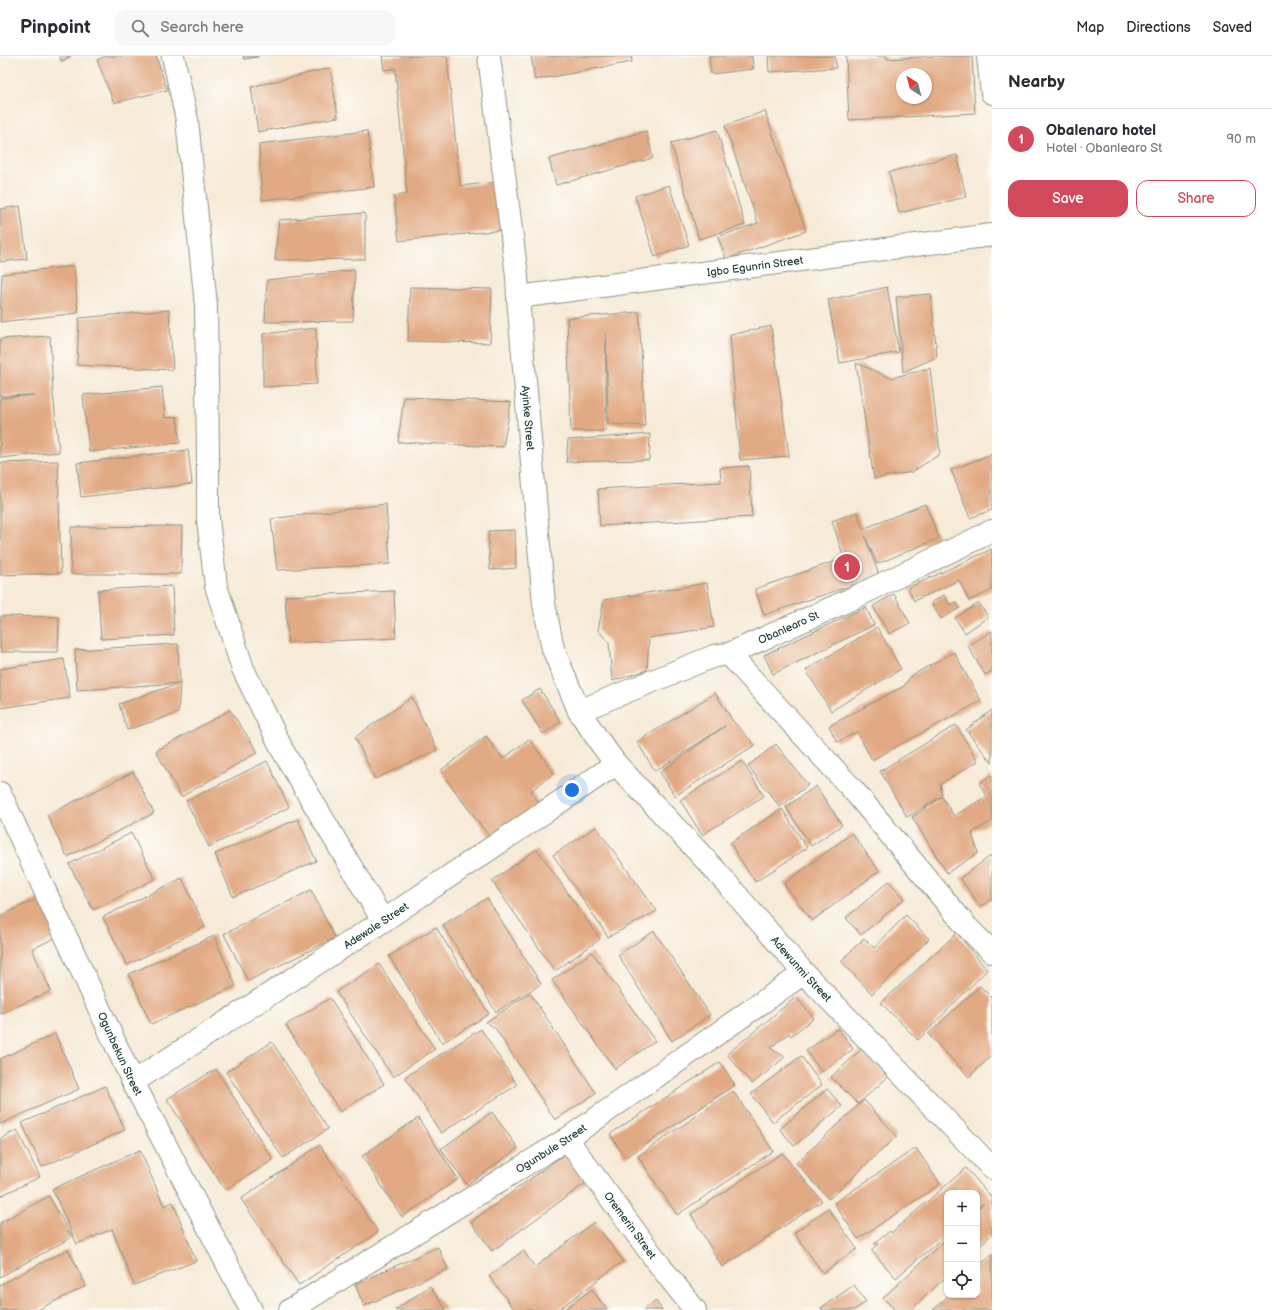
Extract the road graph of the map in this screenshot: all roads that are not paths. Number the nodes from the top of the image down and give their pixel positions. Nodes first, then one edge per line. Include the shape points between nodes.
1 (173, 56) edge
2 (489, 56) edge
3 (988, 56) edge
4 (992, 93) edge
5 (992, 235) edge
6 (518, 297) junction
7 (992, 531) edge
8 (729, 654) junction
9 (579, 711) junction
10 (616, 764) junction
11 (0, 792) edge
12 (383, 920) junction
13 (992, 952) edge
14 (804, 973) junction
15 (133, 1082) junction
16 (567, 1139) junction
17 (992, 1168) edge
18 (251, 1310) edge
19 (290, 1310) edge
20 (695, 1310) edge

1 - 12 street via 187,120 206,305 208,520 216,586 243,669 284,753
2 - 6 street, Ayinke Street
3 - 4 street
5 - 6 street, Igbo Egunrin Street
6 - 9 street, Ayinke Street via 544,604 553,649
7 - 8 street, Obanlearo St
8 - 9 street, Obanlearo St via 714,656
8 - 13 street via 854,791 966,926
9 - 10 street, Ayinke Street
10 - 12 street, Adewale Street
10 - 14 street, Adewunmi Street via 716,871
11 - 15 street, Ogunbekun Street
12 - 15 street, Adewale Street
14 - 16 street, Ogunbule Street
14 - 17 street, Adewunmi Street
15 - 18 street, Ogunbekun Street
16 - 19 street, Ogunbule Street
16 - 20 street, Oremerin Street

